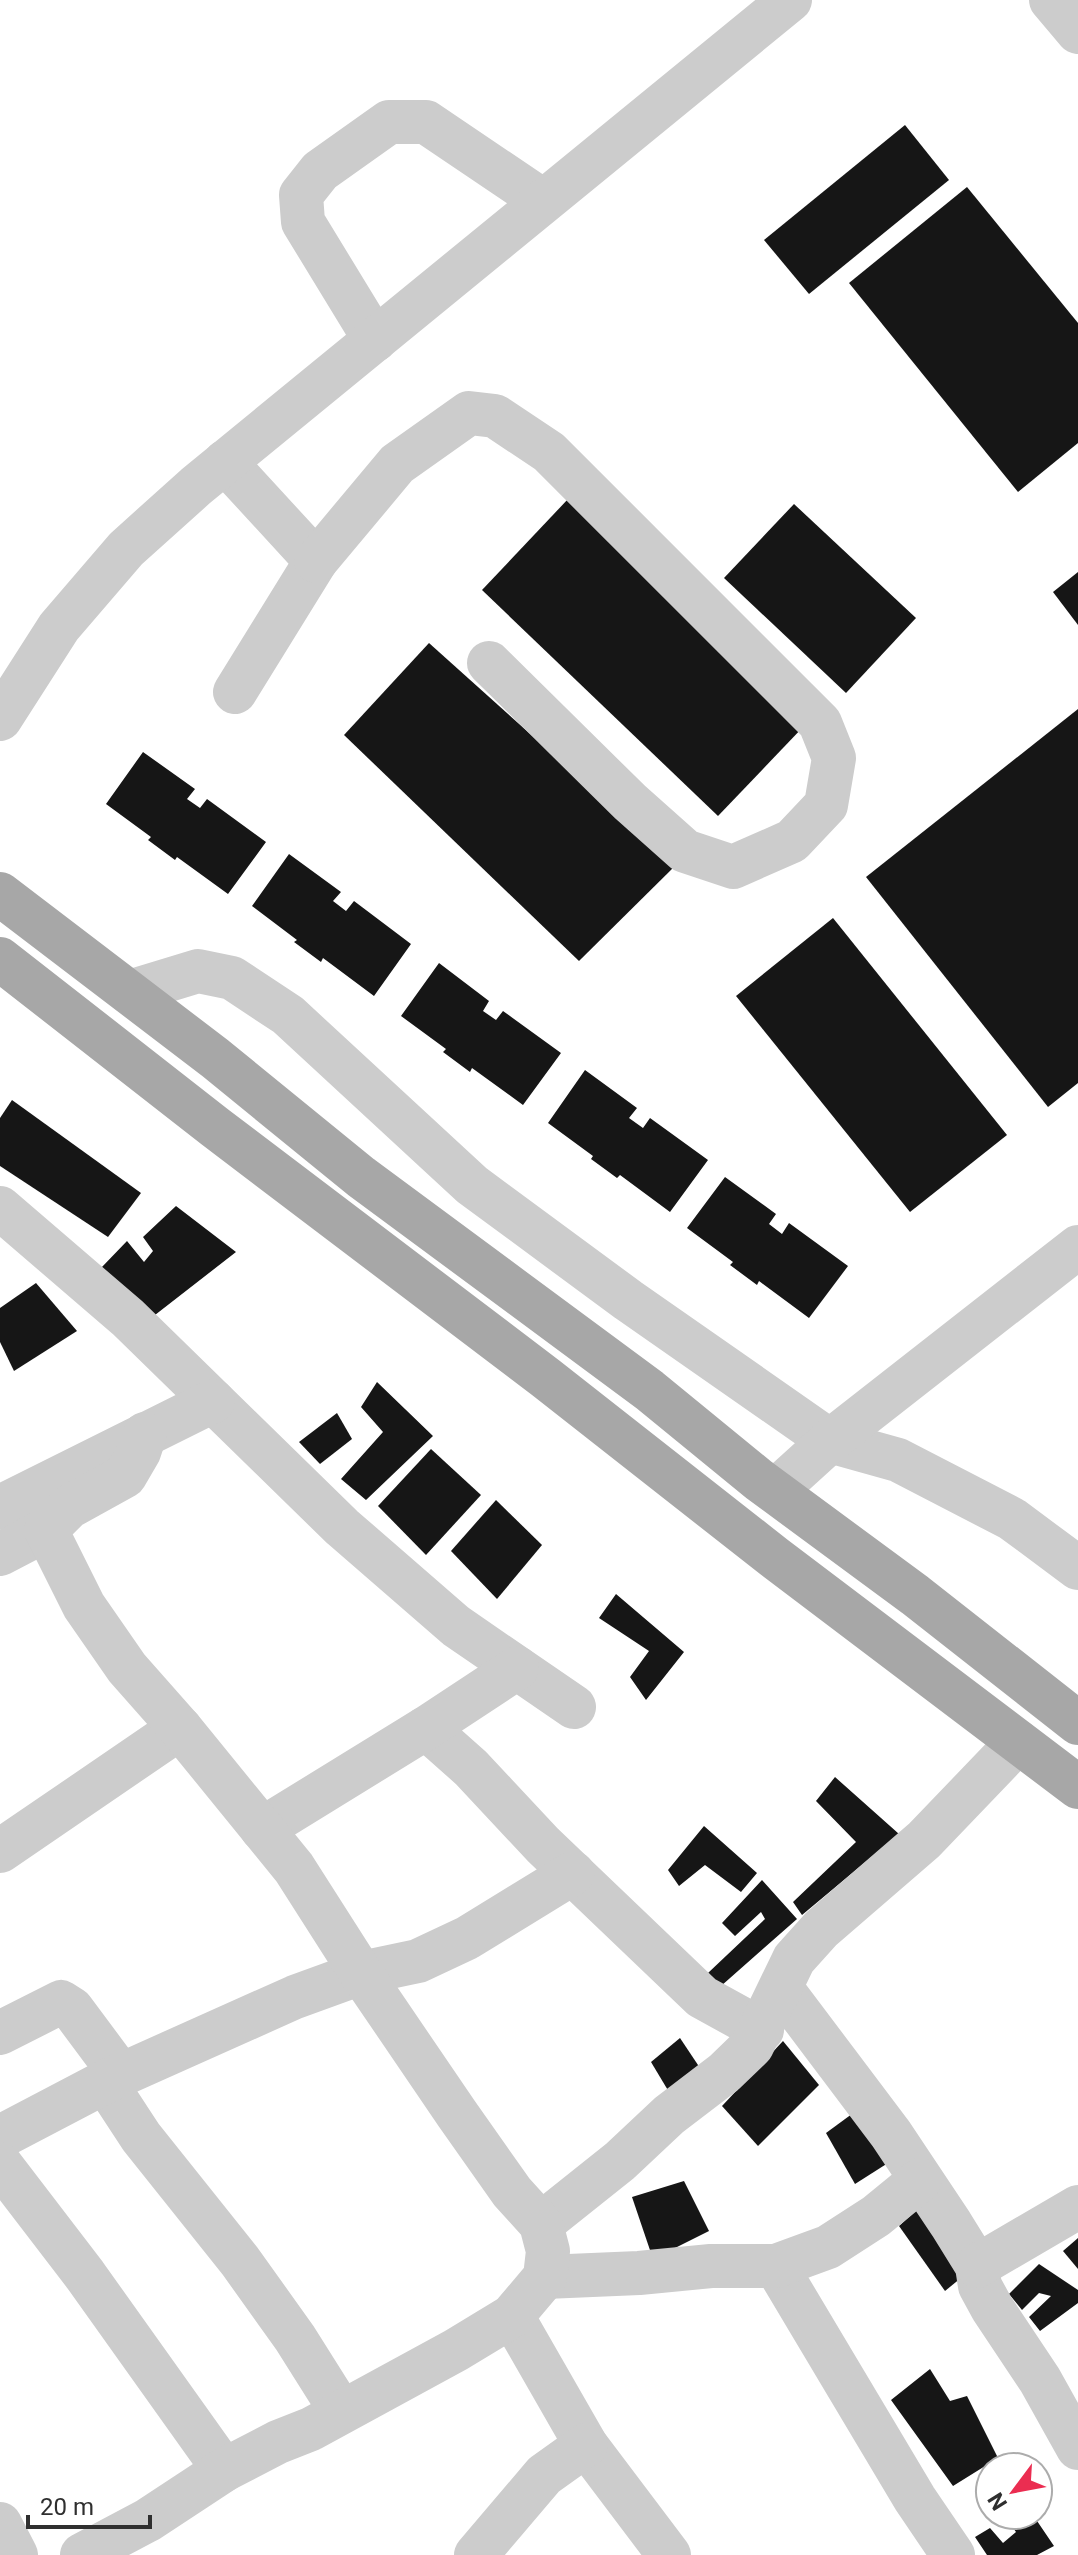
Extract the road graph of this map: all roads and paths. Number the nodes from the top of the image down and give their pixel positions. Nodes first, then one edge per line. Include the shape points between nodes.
1 (790, 0) edge
2 (1051, 0) edge
3 (1078, 32) edge
4 (543, 201) junction
5 (375, 340) junction
6 (225, 462) junction
7 (316, 561) junction
8 (489, 663) dead end
9 (235, 692) dead end
10 (0, 719) edge
11 (0, 894) edge
12 (0, 959) edge
13 (129, 992) junction
14 (3, 1213) edge
15 (1078, 1247) edge
16 (213, 1401) junction
17 (145, 1434) junction
18 (830, 1441) junction
19 (775, 1491) junction
20 (0, 1507) edge
21 (46, 1530) junction
22 (0, 1554) edge
23 (1078, 1568) edge
24 (517, 1668) junction
25 (574, 1707) dead end
26 (1078, 1723) edge
27 (180, 1728) junction
28 (426, 1728) junction
29 (1018, 1742) junction
30 (1078, 1787) edge
31 (262, 1829) junction
32 (0, 1851) edge
33 (573, 1873) junction
34 (361, 1973) junction
35 (781, 1988) junction
36 (762, 2030) junction
37 (0, 2033) edge
38 (113, 2079) junction
39 (0, 2137) edge
40 (0, 2164) edge
41 (920, 2180) junction
42 (1078, 2207) edge
43 (541, 2224) junction
44 (776, 2266) junction
45 (977, 2266) junction
46 (545, 2277) junction
47 (512, 2316) junction
48 (341, 2411) junction
49 (586, 2445) junction
50 (1078, 2448) edge
51 (224, 2470) junction
52 (0, 2524) edge
53 (152, 2538) edge
54 (16, 2555) edge
55 (82, 2555) edge
56 (476, 2555) edge
57 (669, 2555) edge
58 (953, 2555) edge

1 - 4 street
2 - 3 street
4 - 5 street
4 - 5 street via 426,122 389,122 320,171 301,195 303,222
5 - 6 street
6 - 7 street
6 - 10 street via 126,549 59,627
7 - 8 street via 397,464 469,413 495,416 549,452 820,723 834,758 826,805 792,841 733,867 685,851
7 - 9 street
11 - 13 main road
12 - 29 main road
13 - 18 street via 198,971 232,978 288,1015 472,1185
13 - 19 main road via 361,1177 649,1390
14 - 16 street via 128,1318
15 - 18 street
16 - 17 street
16 - 24 street via 353,1537 456,1626
17 - 20 street
17 - 21 street via 125,1476 69,1507
18 - 19 street
18 - 23 street via 898,1460 1012,1519
19 - 26 main road
21 - 22 street
21 - 27 street via 84,1606 127,1668
24 - 25 street
24 - 28 street
27 - 31 street
27 - 32 street
28 - 31 street
28 - 33 street
29 - 30 main road
29 - 35 street via 924,1840 821,1929 794,1959
31 - 34 street via 294,1868
33 - 34 street via 467,1938 418,1961
33 - 36 street via 702,1997
34 - 38 street
34 - 43 street via 512,2192
35 - 36 street
35 - 41 street
36 - 43 street via 724,2073
37 - 38 street via 61,2002 72,2009
38 - 39 street
38 - 48 street via 141,2137 240,2261
40 - 51 street
41 - 44 street via 828,2247
41 - 45 street
42 - 45 street
43 - 46 street via 548,2251
44 - 46 street
44 - 58 street
45 - 50 street via 992,2308
46 - 47 street
47 - 48 street
47 - 49 street
48 - 51 street
49 - 56 street via 544,2475
49 - 57 street
51 - 53 street
52 - 54 street
53 - 55 street

